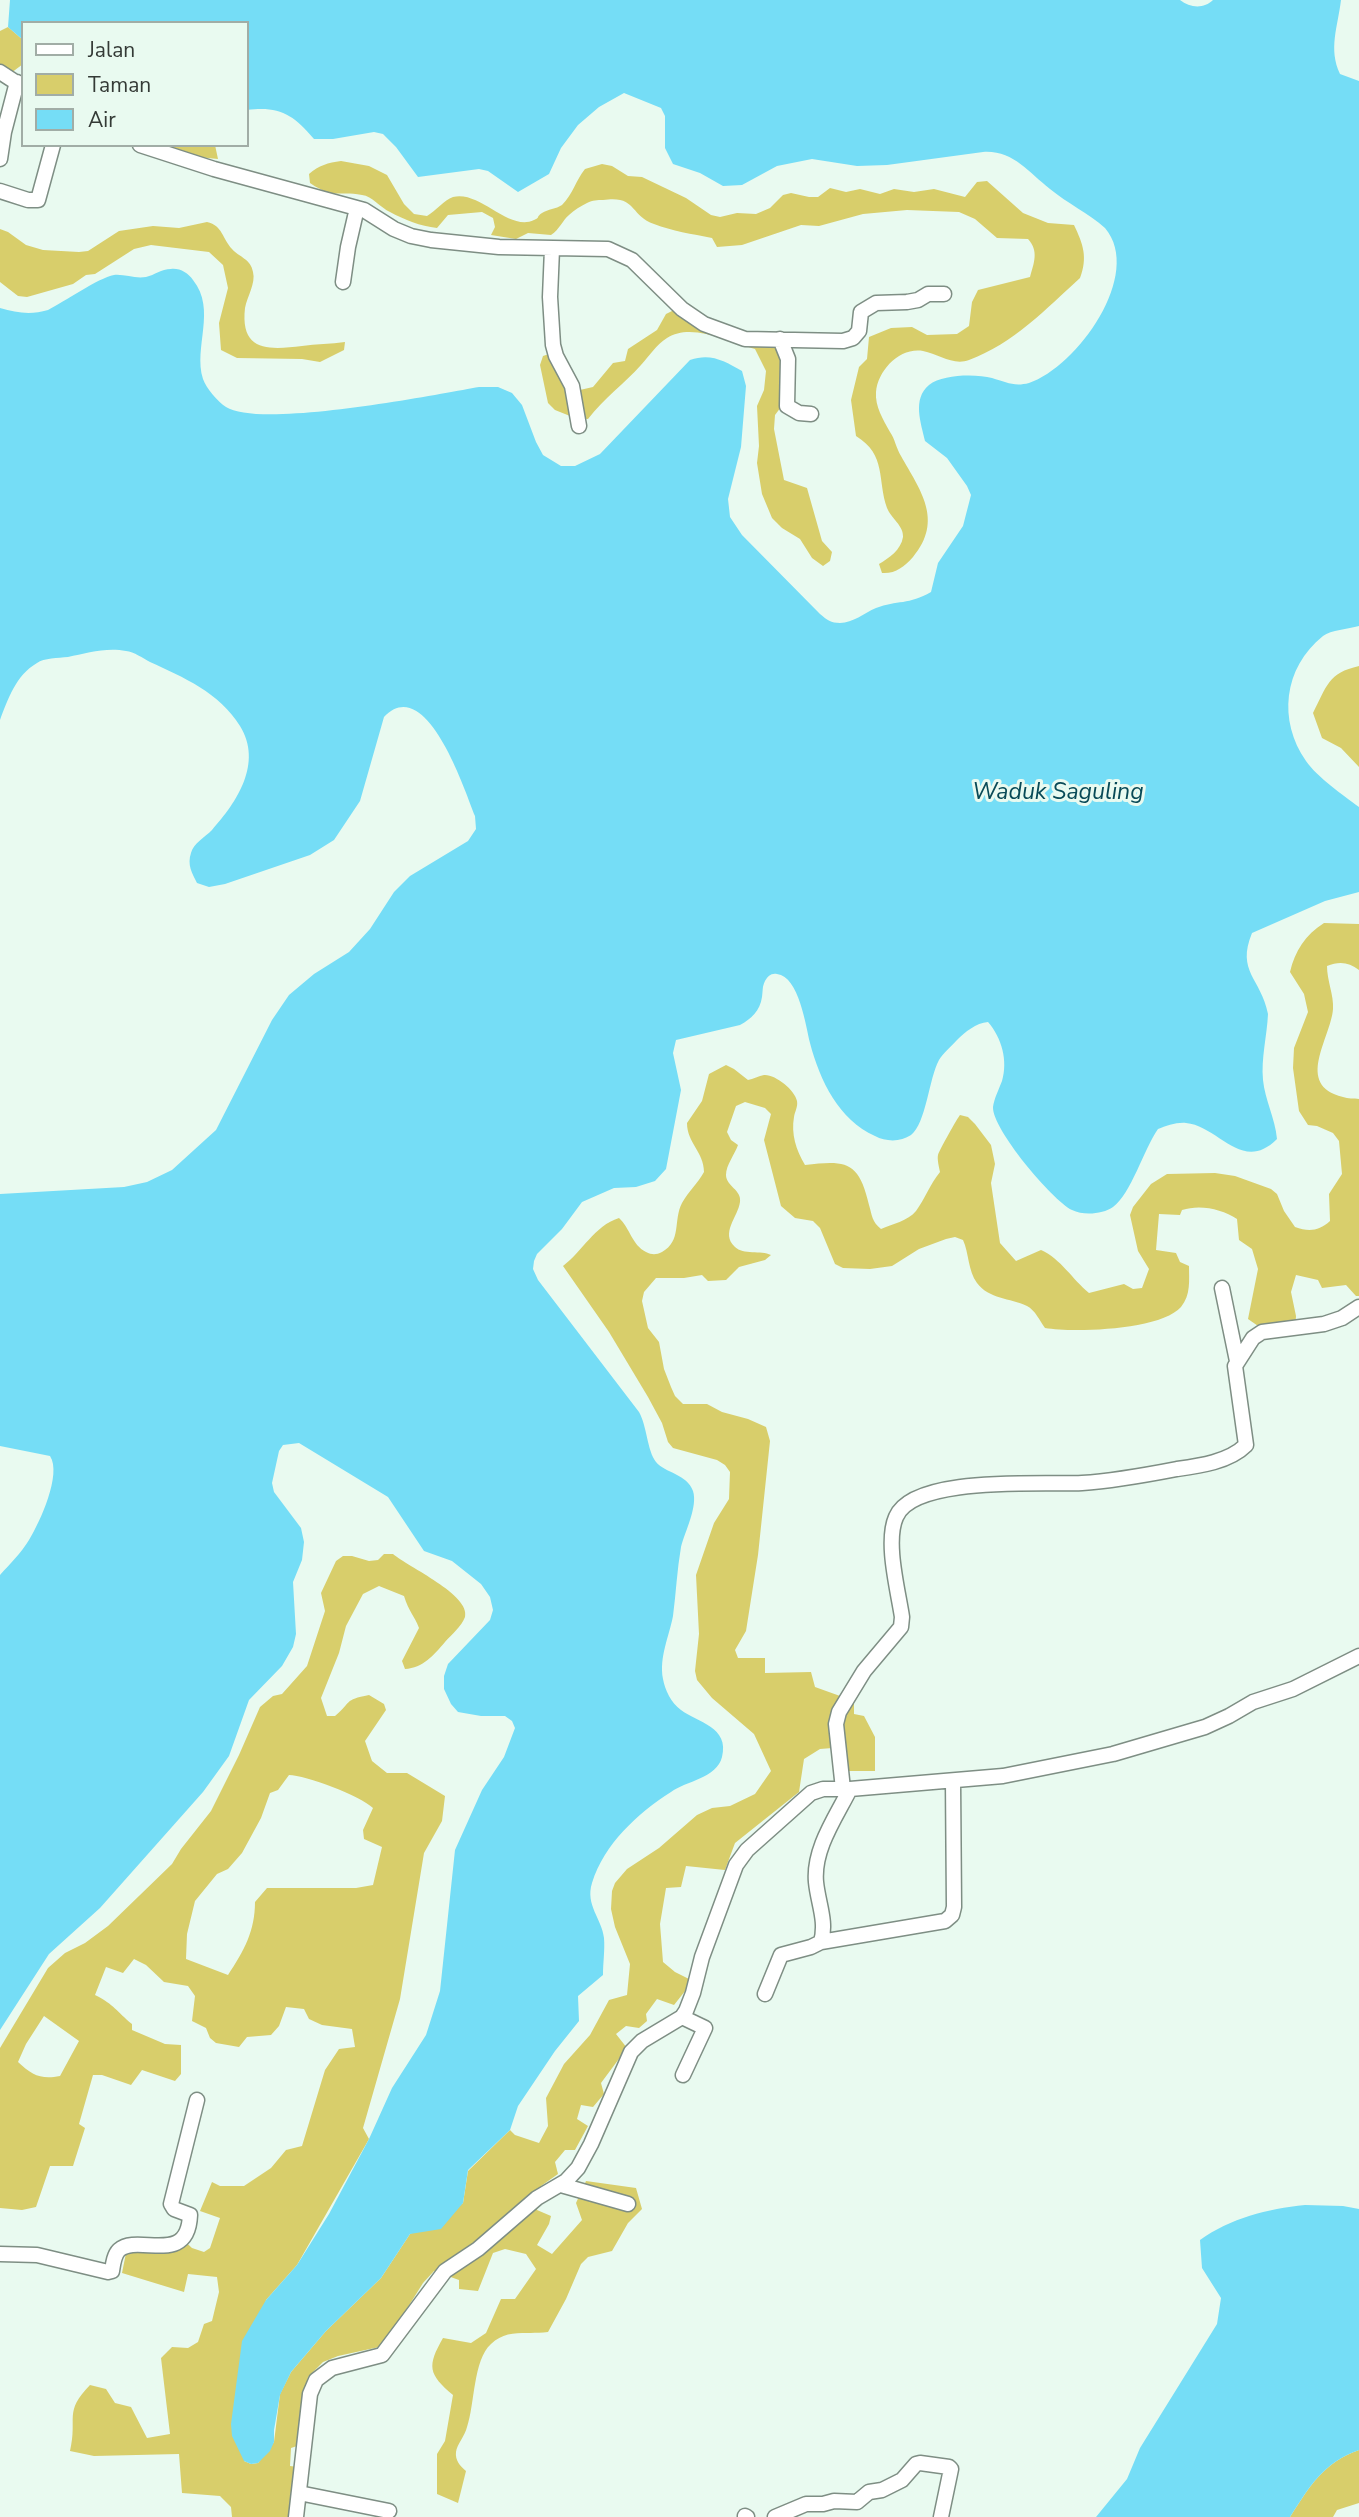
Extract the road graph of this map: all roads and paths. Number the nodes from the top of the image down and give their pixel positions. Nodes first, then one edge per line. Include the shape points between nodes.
1 (0, 72) edge
2 (20, 85) edge
3 (51, 147) edge
4 (146, 147) edge
5 (0, 159) edge
6 (0, 191) edge
7 (357, 208) junction
8 (552, 249) junction
9 (343, 282) dead end
10 (944, 294) dead end
11 (780, 339) junction
12 (811, 414) dead end
13 (579, 426) dead end
14 (1222, 1288) dead end
15 (1359, 1307) edge
16 (1237, 1361) junction
17 (1359, 1656) edge
18 (953, 1781) junction
19 (847, 1789) junction
20 (821, 1942) junction
21 (765, 1994) dead end
22 (682, 2017) junction
23 (683, 2074) dead end
24 (197, 2100) dead end
25 (561, 2185) junction
26 (628, 2204) dead end
27 (0, 2254) edge
28 (299, 2493) junction
29 (389, 2511) dead end
30 (296, 2517) edge
31 (775, 2517) edge
32 (941, 2517) edge

1 - 2 street
2 - 5 street
3 - 6 street via 38,200
4 - 7 street
7 - 8 street via 411,236
7 - 9 street
8 - 11 street via 608,249 632,260 681,309 704,324 745,339
8 - 13 street via 553,345 572,386
10 - 11 street via 868,306 861,312 859,331 849,340
11 - 12 street via 789,359 787,406 799,414
14 - 16 street
15 - 16 street via 1324,1324 1262,1332
16 - 19 street via 1247,1439 1242,1449 1219,1460 1085,1483 942,1489 902,1507 892,1538 901,1627 863,1671 836,1724
17 - 18 street via 1205,1727 1113,1754
18 - 19 street
18 - 20 street via 951,1915 945,1921
19 - 20 street via 818,1856 816,1882 824,1919
19 - 22 street via 811,1793 736,1865
20 - 21 street via 781,1955
22 - 23 street via 705,2028
22 - 25 street via 631,2052 586,2153
24 - 27 street via 171,2204 190,2215 181,2240 123,2247 108,2272 37,2255
25 - 26 street
25 - 28 street via 537,2198 478,2249 444,2271 382,2355 332,2368 316,2380 310,2393
28 - 29 street
28 - 30 street
31 - 32 street via 806,2504 857,2502 869,2492 902,2480 920,2463 951,2469

